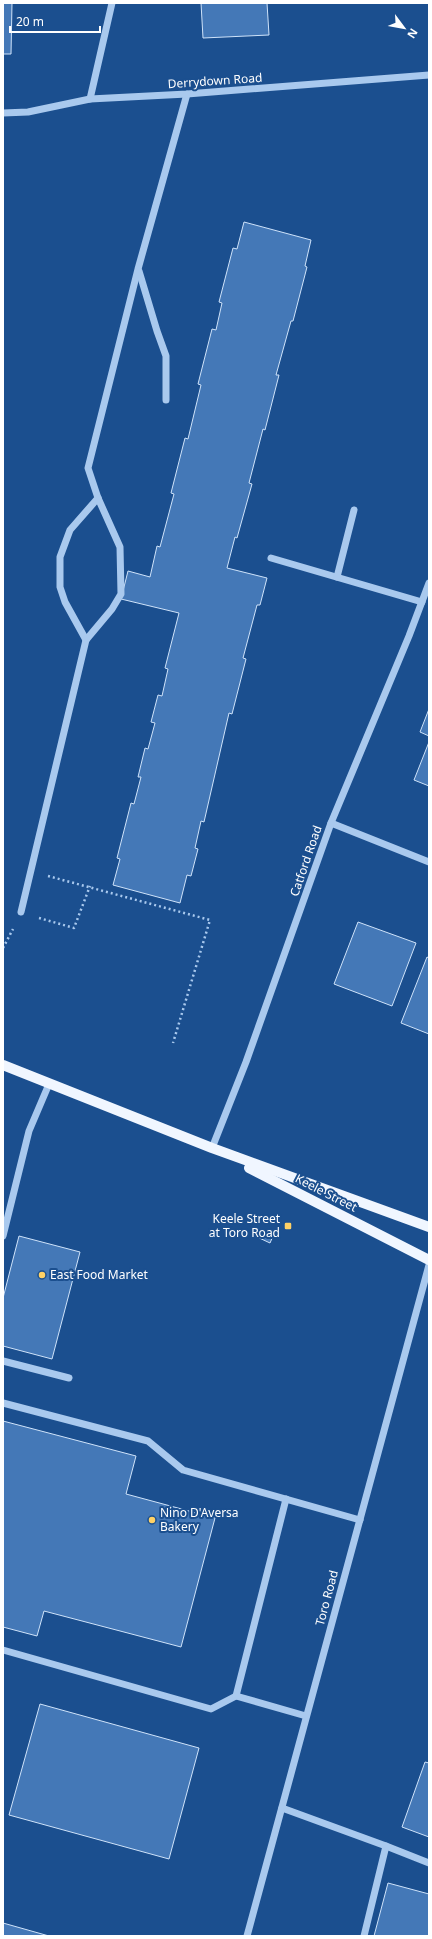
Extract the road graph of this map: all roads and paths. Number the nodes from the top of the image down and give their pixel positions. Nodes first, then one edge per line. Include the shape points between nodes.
1 (112, 3) edge
2 (429, 75) edge
3 (187, 94) junction
4 (90, 99) junction
5 (3, 113) edge
6 (138, 269) junction
7 (166, 400) dead end
8 (98, 498) junction
9 (354, 510) dead end
10 (271, 558) dead end
11 (337, 577) junction
12 (429, 583) edge
13 (422, 602) junction
14 (86, 640) junction
15 (331, 822) junction
16 (429, 862) edge
17 (31, 872) junction
18 (90, 886) junction
19 (21, 912) junction
20 (3, 948) edge
21 (173, 1043) dead end
22 (3, 1065) edge
23 (49, 1084) junction
24 (212, 1148) junction
25 (429, 1228) edge
26 (3, 1236) edge
27 (429, 1260) edge
28 (429, 1265) edge
29 (3, 1361) edge
30 (69, 1378) dead end
31 (3, 1403) edge
32 (286, 1499) junction
33 (360, 1520) junction
34 (3, 1650) edge
35 (236, 1696) junction
36 (306, 1716) junction
37 (282, 1808) junction
38 (386, 1846) junction
39 (429, 1863) edge
40 (247, 1936) edge
41 (364, 1936) edge

1 - 4 street
2 - 3 street, Derrydown Road
3 - 4 street, Derrydown Road
3 - 6 street
4 - 5 street, Derrydown Road via 28,112
6 - 7 street via 166,356
6 - 8 street via 88,468
8 - 14 street via 120,547 121,594
8 - 14 street via 70,530 60,557 60,587 65,602
9 - 11 street
10 - 11 street
11 - 13 street
12 - 13 street, Catford Road
13 - 15 street, Catford Road
14 - 17 street
15 - 16 street
15 - 24 street, Catford Road via 246,1062
17 - 18 path
17 - 19 street
18 - 19 path via 74,928
18 - 21 path via 210,920
19 - 20 path
22 - 23 main road, Keele Street
23 - 24 main road, Keele Street
23 - 26 street via 29,1131
24 - 25 main road, Keele Street
24 - 27 main road, Keele Street
28 - 33 street, Toro Road
29 - 30 street
31 - 32 street via 148,1441 183,1470
32 - 33 street
32 - 35 street
33 - 36 street, Toro Road
34 - 35 street via 211,1709
35 - 36 street
36 - 37 street, Toro Road
37 - 38 street
37 - 40 street, Toro Road
38 - 39 street
38 - 41 street

